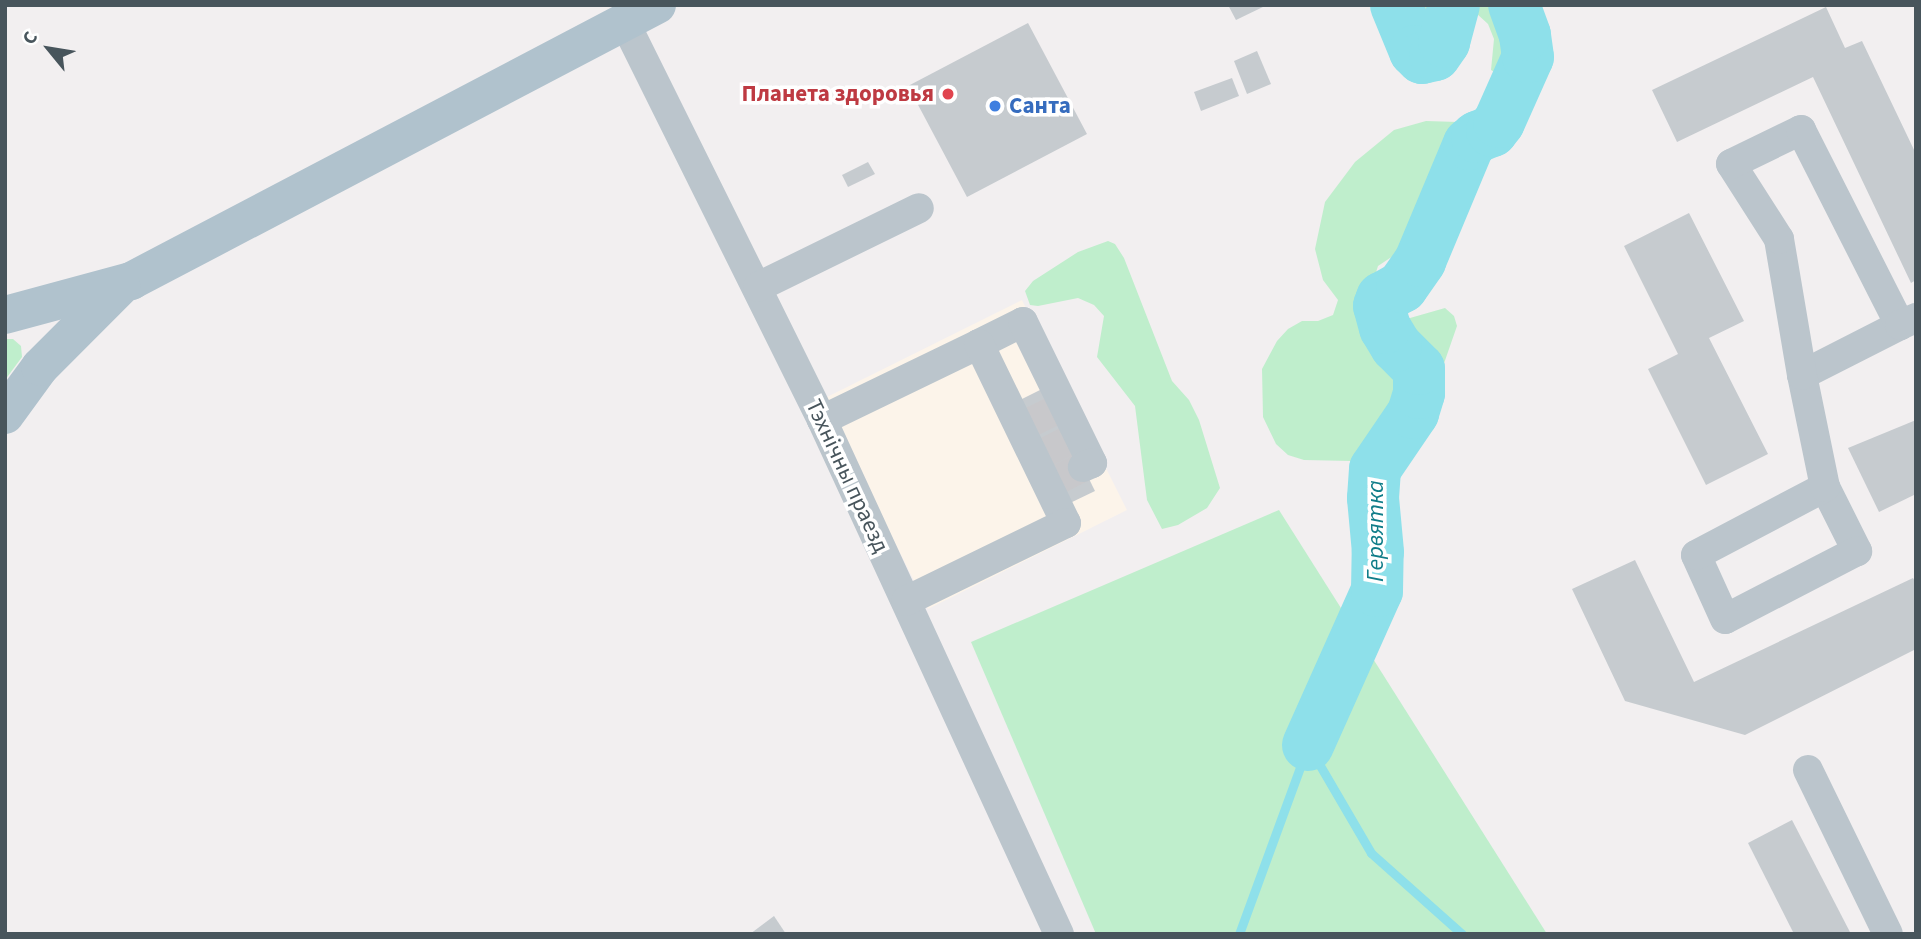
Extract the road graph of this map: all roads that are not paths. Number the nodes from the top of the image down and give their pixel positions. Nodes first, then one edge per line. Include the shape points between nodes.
1 (641, 14) edge
2 (919, 208) dead end
3 (122, 285) junction
4 (758, 287) junction
5 (5, 315) edge
6 (1908, 321) edge
7 (979, 344) junction
8 (1802, 376) junction
9 (5, 415) edge
10 (1042, 417) junction
11 (822, 420) junction
12 (1083, 467) dead end
13 (1825, 487) junction
14 (906, 601) junction
15 (1808, 770) dead end
16 (1059, 934) edge
17 (1888, 934) edge

1 - 3 main road
1 - 4 street, Тэхнічны праезд
2 - 4 street
3 - 5 main road
3 - 9 main road via 40,367
4 - 11 street, Тэхнічны праезд
6 - 8 street
6 - 8 street via 1801,130 1731,164 1779,239
7 - 10 street
7 - 10 street via 1023,322
7 - 11 street
8 - 13 street
10 - 12 street via 1074,438 1092,463
10 - 14 street via 1039,455 1066,523
11 - 14 street, Тэхнічны праезд
13 - 13 street via 1696,555 1725,619 1857,551
14 - 16 street, Тэхнічны праезд
15 - 17 street

